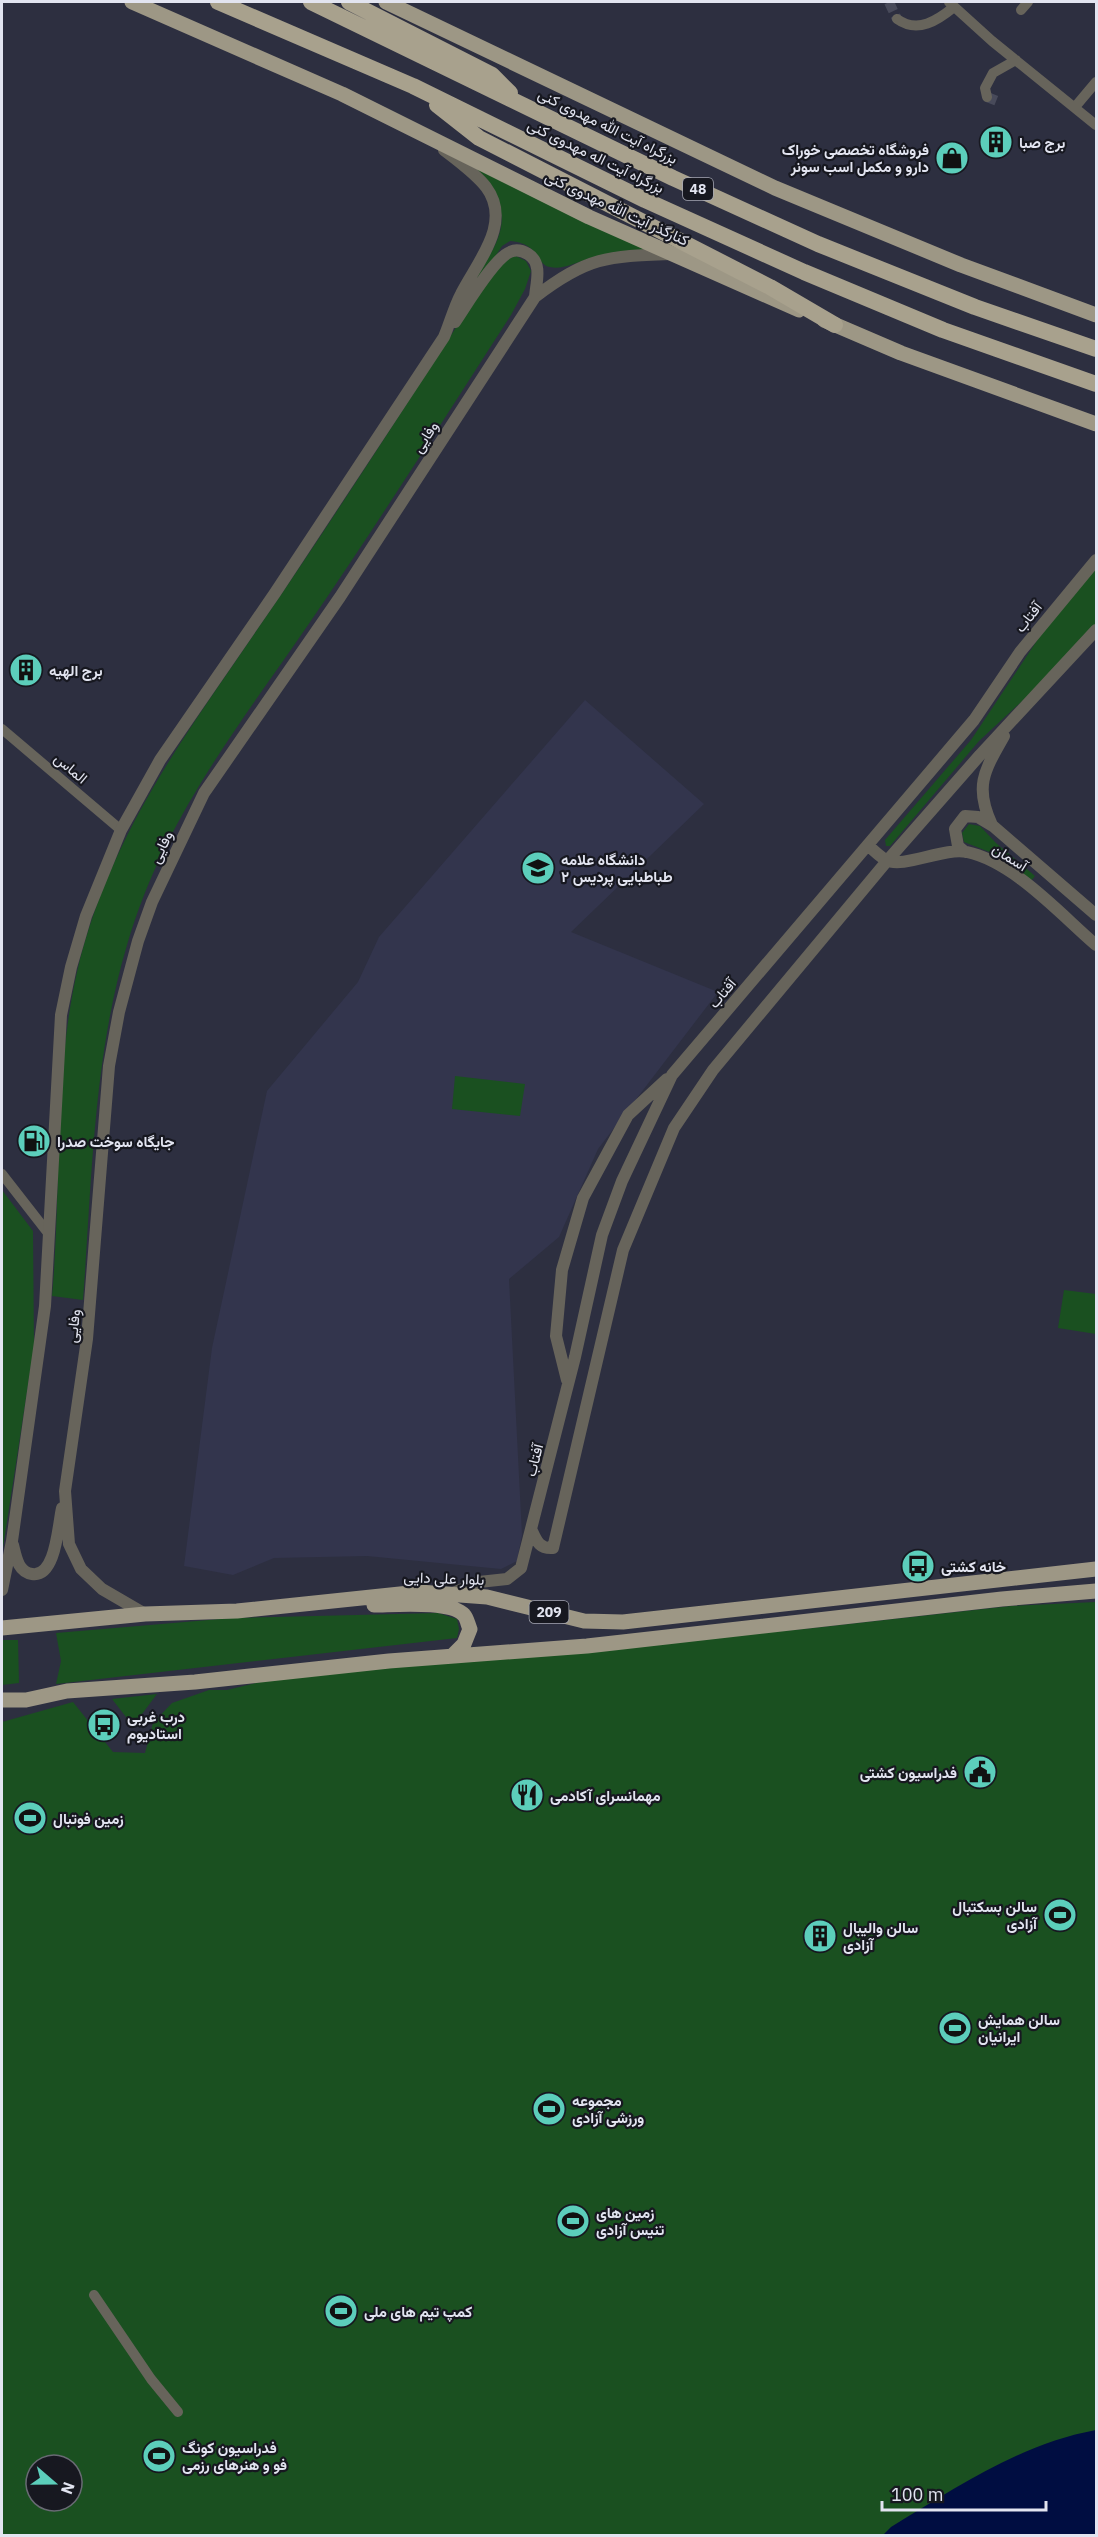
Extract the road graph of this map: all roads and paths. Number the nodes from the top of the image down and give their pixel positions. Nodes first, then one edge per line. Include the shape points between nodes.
1 (132, 2) edge
2 (218, 2) edge
3 (311, 2) edge
4 (349, 2) edge
5 (386, 2) edge
6 (952, 4) edge
7 (897, 19) dead end
8 (1016, 60) junction
9 (1096, 82) edge
10 (413, 86) junction
11 (987, 97) dead end
12 (519, 103) junction
13 (1075, 107) junction
14 (1096, 125) edge
15 (427, 135) junction
16 (671, 254) junction
17 (535, 297) junction
18 (1096, 315) edge
19 (835, 325) junction
20 (444, 337) junction
21 (1096, 349) edge
22 (1096, 384) edge
23 (1075, 417) junction
24 (1096, 424) edge
25 (1096, 430) edge
26 (1096, 560) edge
27 (1096, 630) edge
28 (1014, 719) junction
29 (2, 729) edge
30 (993, 826) junction
31 (121, 830) junction
32 (868, 845) junction
33 (965, 852) junction
34 (887, 861) junction
35 (1096, 915) edge
36 (1096, 945) edge
37 (674, 1072) junction
38 (2, 1174) edge
39 (48, 1233) junction
40 (568, 1384) junction
41 (65, 1491) junction
42 (532, 1531) junction
43 (12, 1541) junction
44 (1096, 1569) edge
45 (2, 1590) edge
46 (1096, 1592) edge
47 (453, 1593) junction
48 (325, 1602) junction
49 (145, 1614) junction
50 (2, 1628) edge
51 (452, 1656) junction
52 (2, 1700) edge
53 (94, 2295) dead end
54 (178, 2412) dead end

1 - 15 main road, کنارگذر آیت الله مهدوی کنی
2 - 10 highway, بزرگراه آیت اله مهدوی کنی / 48
3 - 12 highway, بزرگراه آیت الله مهدوی کنی / 48
4 - 12 highway via 492,75
5 - 18 main road via 775,188 961,265
6 - 7 street via 936,22 903,24
6 - 8 street
8 - 11 street via 993,73 985,88
8 - 13 street
9 - 13 street
10 - 19 highway via 479,138 770,287
10 - 22 highway, بزرگراه آیت اله مهدوی کنی / 48 via 645,200 804,272 943,330
12 - 21 highway, بزرگراه آیت الله مهدوی کنی / 48 via 818,244 975,307
13 - 14 street
15 - 16 main road, کنارگذر آیت الله مهدوی کنی
15 - 20 street, وفایی via 486,187 495,213 491,240 460,295
16 - 17 street, وفایی via 591,262 566,273
16 - 19 main road, کنارگذر آیت الله مهدوی کنی
17 - 20 street via 538,268 532,257 522,250 510,252 499,260
17 - 41 street, وفایی via 340,597 204,793 152,902 129,974 109,1066 87,1339
19 - 23 main road, کنارگذر آیت الله مهدوی کنی
20 - 31 street, وفایی via 282,584 160,759
23 - 24 main road, کنارگذر آیت الله مهدوی کنی
23 - 25 street
26 - 32 street, آفتاب via 1020,652 974,720
27 - 28 street
28 - 30 street via 988,765 982,785 984,807
28 - 34 street
29 - 31 street, الماس
30 - 33 street via 972,816 961,818 954,837
30 - 35 street, آسمان
31 - 39 street, وفایی via 86,916 61,1015
32 - 34 street
32 - 37 street, آفتاب
33 - 34 street, آسمان
33 - 36 street, آسمان via 1002,867
34 - 42 street via 713,1070 674,1128 623,1250 553,1548 546,1549 537,1543
37 - 40 street, آفتاب via 622,1181 602,1235
37 - 40 street via 628,1115 583,1198 562,1270 556,1336
38 - 39 street
39 - 43 street, وفایی via 40,1348
40 - 42 street, آفتاب
41 - 43 street via 47,1570 38,1575 20,1569
41 - 49 street, وفایی via 69,1544 81,1569 102,1589
42 - 47 street, آفتاب via 521,1568 507,1579 479,1582
43 - 45 street, وفایی
44 - 47 main road, بلوار علی دایی / 209 via 623,1622 584,1621
46 - 51 main road via 978,1601 587,1646
47 - 48 main road, بلوار علی دایی / 209 via 419,1592
48 - 49 main road, بلوار علی دایی / 209 via 237,1611
48 - 51 main road via 455,1609 464,1615 470,1629 464,1644
49 - 50 main road, بلوار علی دایی / 209
51 - 52 main road
53 - 54 street

